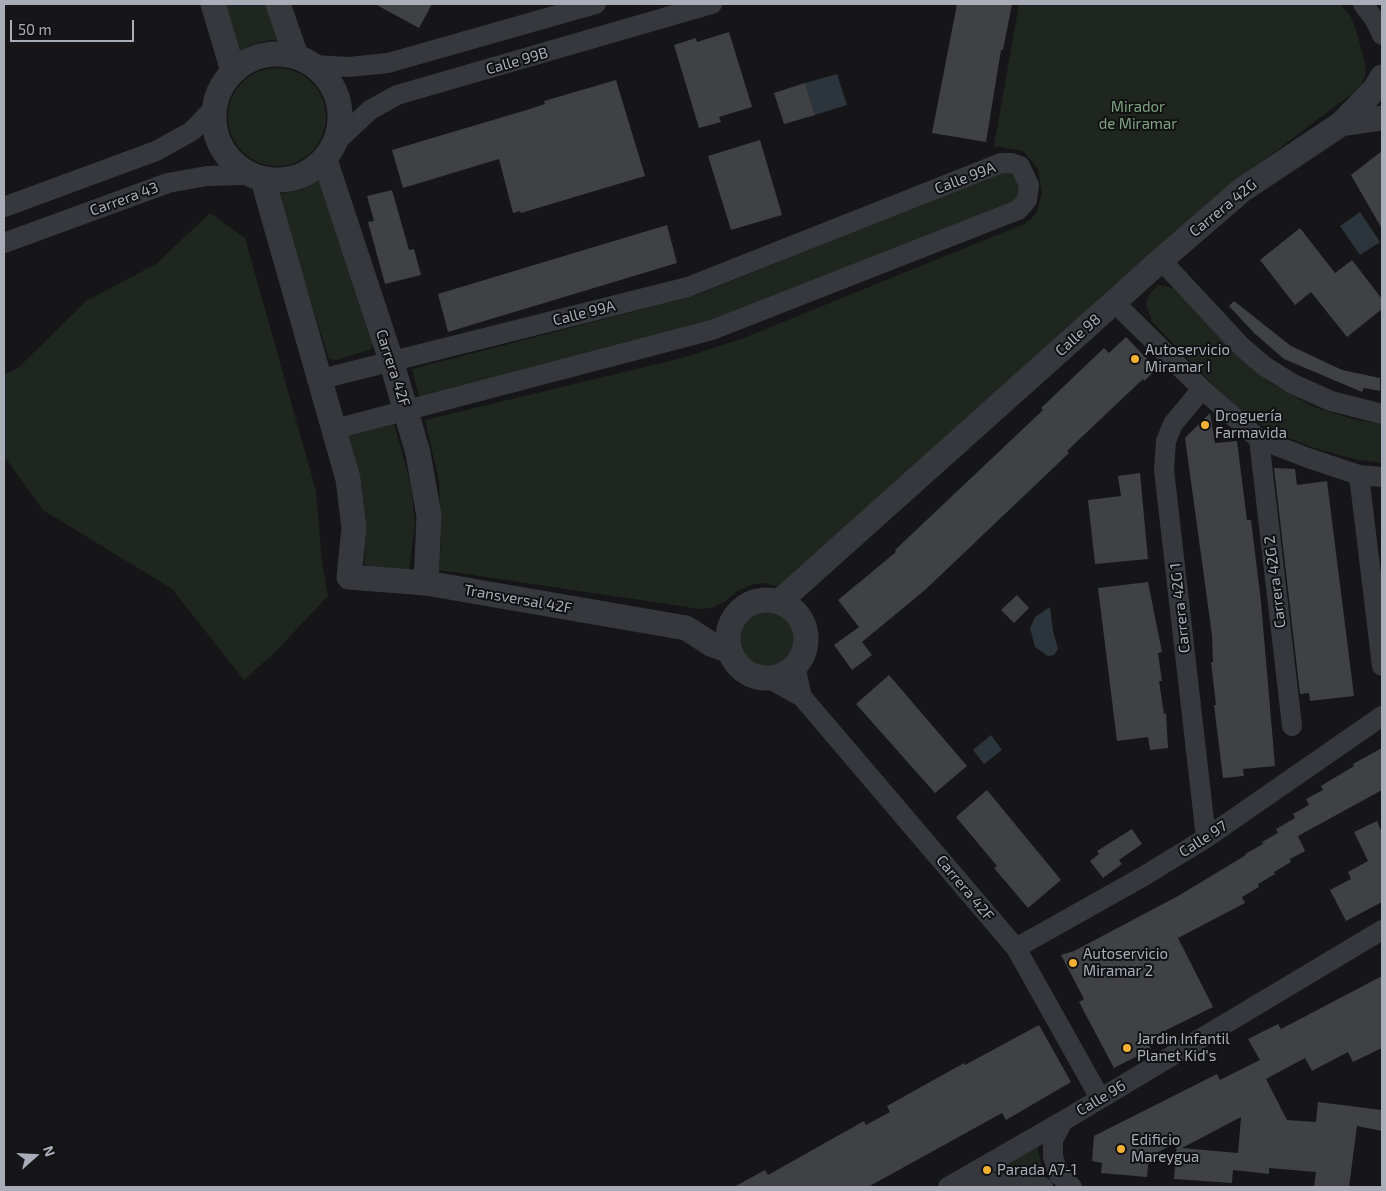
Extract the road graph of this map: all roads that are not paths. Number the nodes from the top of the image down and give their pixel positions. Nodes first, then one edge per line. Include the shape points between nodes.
1 (213, 4) edge
2 (278, 4) edge
3 (596, 4) edge
4 (712, 4) edge
5 (1362, 4) edge
6 (1382, 35) edge
7 (304, 60) junction
8 (233, 70) junction
9 (1382, 77) edge
10 (213, 109) junction
11 (1382, 118) edge
12 (1341, 124) junction
13 (330, 151) junction
14 (256, 177) junction
15 (4, 207) edge
16 (4, 243) edge
17 (1161, 260) junction
18 (1114, 302) junction
19 (391, 360) junction
20 (321, 379) junction
21 (1202, 389) junction
22 (406, 410) junction
23 (1382, 414) edge
24 (335, 429) junction
25 (1259, 438) junction
26 (1359, 475) junction
27 (1382, 477) edge
28 (426, 582) junction
29 (790, 601) junction
30 (734, 618) junction
31 (686, 628) junction
32 (730, 651) junction
33 (795, 666) junction
34 (1382, 666) edge
35 (768, 678) junction
36 (802, 697) junction
37 (1382, 716) edge
38 (1292, 726) dead end
39 (1206, 838) junction
40 (1382, 930) edge
41 (1016, 948) junction
42 (1100, 1098) junction
43 (1063, 1121) junction
44 (954, 1184) edge
45 (1044, 1187) edge
46 (1072, 1187) edge

1 - 8 street
2 - 7 street
3 - 7 street via 388,63 349,67
4 - 13 street, Calle 99B via 397,95 370,110
5 - 6 street
7 - 8 street via 273,53 251,58
7 - 13 street via 328,80 338,99 340,121
8 - 10 street via 220,88
9 - 12 street, Carrera 42G
10 - 14 street via 214,129 221,147 232,163
10 - 15 street via 192,131 156,151
11 - 12 street, Carrera 42G
12 - 17 street, Carrera 42G via 1242,190
13 - 14 street via 307,174 286,181
13 - 19 street, Carrera 42F
14 - 16 street, Carrera 43 via 207,176 168,183
14 - 20 street
17 - 18 street, Carrera 42G
17 - 23 street via 1241,346 1264,366 1293,384 1331,401
18 - 21 street, Calle 98
18 - 29 street, Calle 98
19 - 20 street, Calle 99A
19 - 22 street, Carrera 42F
19 - 22 street, Calle 99A via 688,287 1001,163 1020,166 1029,185 1027,200 1018,210 712,330
20 - 24 street
21 - 25 street, Calle 98
21 - 39 street, Carrera 42G 1 via 1173,424 1166,441 1164,470
22 - 24 street, Calle 99A
22 - 28 street, Carrera 42F via 418,453 429,516
24 - 28 street, Transversal 42F via 348,479 354,528 349,577
25 - 26 street, Calle 98
25 - 38 street, Carrera 42G 2
26 - 27 street, Calle 98
26 - 34 street
28 - 31 street, Transversal 42F
29 - 30 street via 752,603
29 - 33 street via 803,626 805,638 803,653
30 - 31 street, Transversal 42F
30 - 32 street via 728,634
31 - 32 street, Transversal 42F via 711,644
32 - 35 street via 738,665 748,673
33 - 35 street via 781,676
33 - 36 street, Carrera 42F
35 - 36 street, Carrera 42F
36 - 41 street, Carrera 42F
37 - 39 street, Calle 97
39 - 41 street, Calle 97
40 - 42 street, Calle 96
41 - 42 street, Carrera 42F
42 - 43 street, Calle 96
43 - 44 street, Calle 96
43 - 46 street via 1053,1140 1052,1157 1058,1175
44 - 45 street

